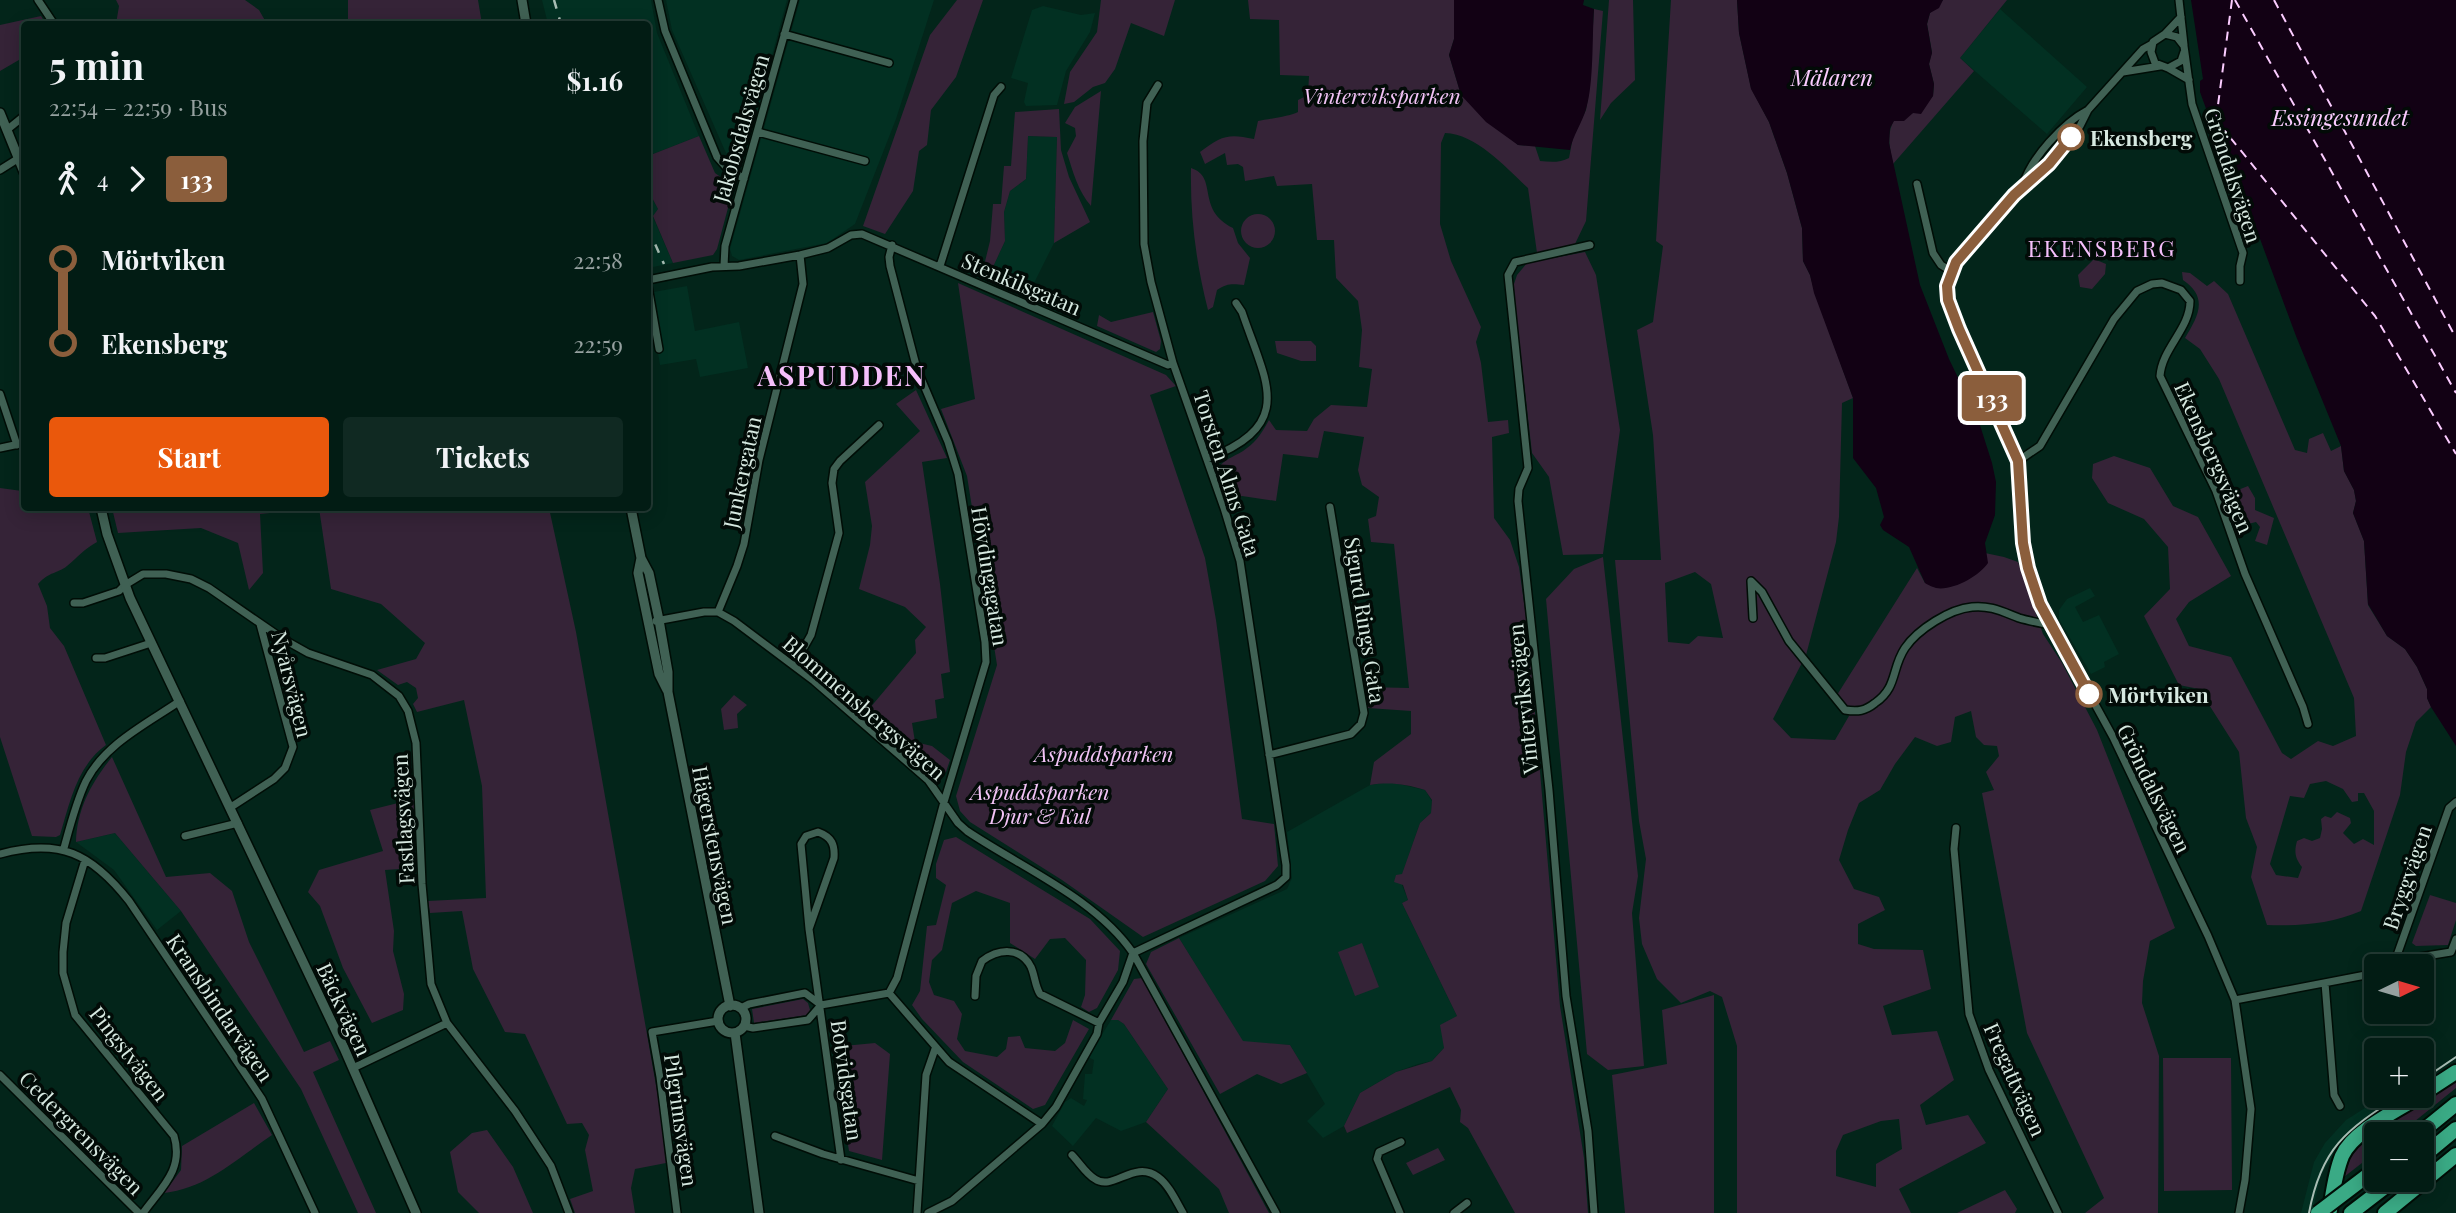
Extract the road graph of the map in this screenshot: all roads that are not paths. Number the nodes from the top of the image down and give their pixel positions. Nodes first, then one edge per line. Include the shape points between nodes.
1 (38, 0) edge
2 (522, 0) edge
3 (659, 0) edge
4 (794, 0) edge
5 (2179, 0) edge
6 (2181, 17) junction
7 (52, 21) edge
8 (526, 21) edge
9 (784, 34) junction
10 (2165, 34) junction
11 (2152, 44) junction
12 (2184, 49) junction
13 (889, 63) dead end
14 (2164, 67) junction
15 (2122, 72) junction
16 (2189, 80) junction
17 (1157, 85) dead end
18 (1000, 87) dead end
19 (2088, 110) junction
20 (0, 113) edge
21 (21, 118) edge
22 (8, 129) junction
23 (758, 132) junction
24 (19, 158) junction
25 (865, 161) dead end
26 (21, 164) edge
27 (0, 170) edge
28 (744, 179) junction
29 (1917, 184) dead end
30 (2023, 185) junction
31 (1590, 245) dead end
32 (892, 246) junction
33 (800, 255) junction
34 (724, 266) junction
35 (940, 266) junction
36 (1951, 271) junction
37 (651, 279) edge
38 (2241, 281) dead end
39 (651, 303) edge
40 (1236, 303) dead end
41 (659, 349) dead end
42 (1173, 363) junction
43 (0, 394) edge
44 (879, 425) dead end
45 (21, 444) edge
46 (0, 448) edge
47 (1207, 458) junction
48 (2018, 461) junction
49 (1330, 507) dead end
50 (102, 511) edge
51 (632, 511) edge
52 (641, 558) junction
53 (125, 585) junction
54 (75, 603) dead end
55 (718, 612) junction
56 (1753, 618) dead end
57 (659, 620) junction
58 (648, 622) junction
59 (260, 624) junction
60 (2050, 625) junction
61 (151, 643) junction
62 (96, 658) dead end
63 (794, 665) junction
64 (668, 692) junction
65 (180, 701) junction
66 (2308, 724) dead end
67 (1269, 755) junction
68 (944, 802) junction
69 (2456, 802) edge
70 (231, 807) junction
71 (238, 823) junction
72 (1956, 828) dead end
73 (185, 836) dead end
74 (64, 848) junction
75 (0, 854) edge
76 (85, 860) junction
77 (809, 929) junction
78 (2456, 939) edge
79 (1133, 953) junction
80 (2397, 954) edge
81 (2434, 955) edge
82 (2364, 975) edge
83 (2325, 983) junction
84 (889, 993) junction
85 (975, 996) dead end
86 (2235, 1000) junction
87 (821, 1005) junction
88 (730, 1006) junction
89 (741, 1009) junction
90 (718, 1021) junction
91 (447, 1023) junction
92 (1099, 1023) junction
93 (744, 1026) junction
94 (735, 1033) junction
95 (935, 1049) junction
96 (353, 1068) junction
97 (2456, 1072) edge
98 (0, 1075) edge
99 (2434, 1086) edge
100 (2456, 1104) edge
101 (2340, 1106) dead end
102 (2402, 1108) edge
103 (2434, 1122) edge
104 (1042, 1124) junction
105 (2456, 1129) edge
106 (775, 1136) dead end
107 (1401, 1142) dead end
108 (2434, 1147) edge
109 (2456, 1154) edge
110 (1072, 1155) dead end
111 (841, 1160) junction
112 (2364, 1178) edge
113 (919, 1181) junction
114 (2378, 1192) edge
115 (1467, 1203) dead end
116 (141, 1213) edge
117 (315, 1213) edge
118 (416, 1213) edge
119 (569, 1213) edge
120 (677, 1213) edge
121 (760, 1213) edge
122 (917, 1213) edge
123 (928, 1213) edge
124 (1183, 1213) edge
125 (1276, 1213) edge
126 (1400, 1213) edge
127 (1454, 1213) edge
128 (1594, 1213) edge
129 (2058, 1213) edge
130 (2239, 1213) edge
131 (2318, 1213) edge
132 (2329, 1213) edge
133 (2351, 1213) edge
134 (2385, 1213) edge

1 - 7 street
2 - 8 street
3 - 28 street via 665,31 717,157
4 - 9 street, Jakobsdalsvägen
5 - 6 street, Gröndalsvägen
6 - 10 street
6 - 12 street, Gröndalsvägen
9 - 13 street
9 - 23 street, Jakobsdalsvägen
10 - 11 street
10 - 12 street via 2177,37
11 - 14 street via 2152,58
11 - 15 street
12 - 14 street via 2178,65
12 - 16 street, Gröndalsvägen
14 - 15 street
14 - 16 street
15 - 19 street
16 - 38 street, Gröndalsvägen via 2192,104 2243,253
17 - 42 street, Torsten Alms Gata via 1147,103 1143,141 1144,244
18 - 35 street
19 - 30 street via 2049,164
19 - 30 street via 2071,118 2027,172
20 - 22 street
21 - 22 street
22 - 24 street
23 - 25 street
23 - 28 street, Jakobsdalsvägen
24 - 26 street
24 - 27 street
28 - 34 street, Jakobsdalsvägen via 725,246
29 - 36 street via 1933,253
30 - 36 street
31 - 128 street, Vinterviksvägen via 1515,261 1508,275 1528,468 1518,501 1566,996 1588,1131
32 - 33 street, Stenkilsgatan via 857,234
32 - 35 street, Stenkilsgatan
32 - 68 street, Hövdingagatan via 890,267 916,369 958,474 985,642 986,662
33 - 34 street
33 - 55 street, Junkergatan via 803,284 759,460 744,544
34 - 37 street
35 - 42 street, Stenkilsgatan via 1168,365
36 - 48 street, Gröndalsvägen via 1948,300
39 - 41 street
40 - 47 street via 1268,395 1255,432 1241,444
42 - 47 street, Torsten Alms Gata
43 - 45 street
44 - 63 street via 834,468 839,533 811,635
45 - 46 street
47 - 67 street, Torsten Alms Gata via 1240,561
48 - 60 street, Gröndalsvägen via 2023,543
48 - 66 street, Ekensbergsvägen via 2040,446 2114,319 2137,291 2162,284 2181,290 2190,301 2189,314 2160,376 2216,491 2245,574
49 - 67 street, Sigurd Rings Gata via 1364,713 1352,734
50 - 53 street, Bäckvägen
51 - 52 street, Hägerstensvägen
52 - 57 street, Hägerstensvägen via 649,573
52 - 58 street, Hägerstensvägen via 638,573
53 - 54 street via 119,592
53 - 59 street, Fastlagsvägen via 143,574 191,579
53 - 61 street, Bäckvägen
55 - 57 street
55 - 63 street, Blommensbergsvägen
56 - 60 street via 1751,581 1801,657 1845,710 1855,711 1865,711 1888,693 1909,643 1955,612 1983,606
57 - 58 street
57 - 64 street, Hägerstensvägen
58 - 64 street, Hägerstensvägen via 659,674
59 - 70 street, Nyårsvägen via 293,747 285,768
59 - 91 street, Fastlagsvägen via 308,653 380,679 408,711 416,743 428,973
60 - 86 street, Gröndalsvägen via 2113,737
61 - 62 street
61 - 65 street, Bäckvägen
63 - 68 street, Blommensbergsvägen via 928,780
64 - 88 street, Hägerstensvägen
65 - 70 street, Bäckvägen
65 - 74 street via 103,756 86,780
67 - 79 street, Torsten Alms Gata via 1286,877
68 - 79 street, Blommensbergsvägen via 967,831 1096,912
68 - 84 street, Hövdingagatan via 897,978
69 - 80 street, Bryggvägen via 2449,808
70 - 71 street, Bäckvägen
71 - 73 street
71 - 96 street, Bäckvägen
72 - 129 street, Fregattvägen via 1969,1014 1989,1070
74 - 75 street via 23,848
74 - 76 street, Kransbindarvägen
76 - 116 street, Pingstvägen via 66,923 63,952 63,973 75,1015 174,1136 179,1151 174,1170
76 - 117 street, Kransbindarvägen via 110,876 129,901 262,1099
77 - 77 street, Botvidsgatan via 835,849 830,839 818,832 806,836 801,844
77 - 87 street, Botvidsgatan
78 - 81 street via 2451,951
79 - 92 street via 1123,982
79 - 125 street, Blommensbergsvägen
82 - 83 street
83 - 86 street
83 - 101 street via 2334,1095
84 - 87 street
84 - 95 street
85 - 92 street via 982,961 998,952 1014,951 1030,964 1040,994
86 - 130 street, Gröndalsvägen via 2251,1109
87 - 89 street via 805,993
87 - 93 street via 808,1020
87 - 111 street, Botvidsgatan
88 - 89 street
88 - 90 street via 721,1011
89 - 93 street via 746,1016
90 - 94 street via 726,1032
90 - 120 street, Pilgrimsvägen via 652,1032
91 - 96 street
91 - 119 street, Fastlagsvägen via 516,1111 551,1166
92 - 104 street via 1056,1107
93 - 94 street
94 - 121 street
95 - 104 street
95 - 113 street via 926,1075
96 - 118 street, Bäckvägen
97 - 99 highway
98 - 116 street, Cedergrensvägen
100 - 103 highway
102 - 132 highway via 2352,1141 2343,1154
104 - 123 street via 952,1201
105 - 108 highway
106 - 111 street
107 - 126 street via 1379,1152 1377,1159
109 - 134 highway
110 - 124 street via 1095,1180 1104,1183 1134,1172 1150,1173 1166,1186
111 - 113 street
112 - 131 highway, bridge
113 - 122 street
114 - 133 highway
115 - 127 street

